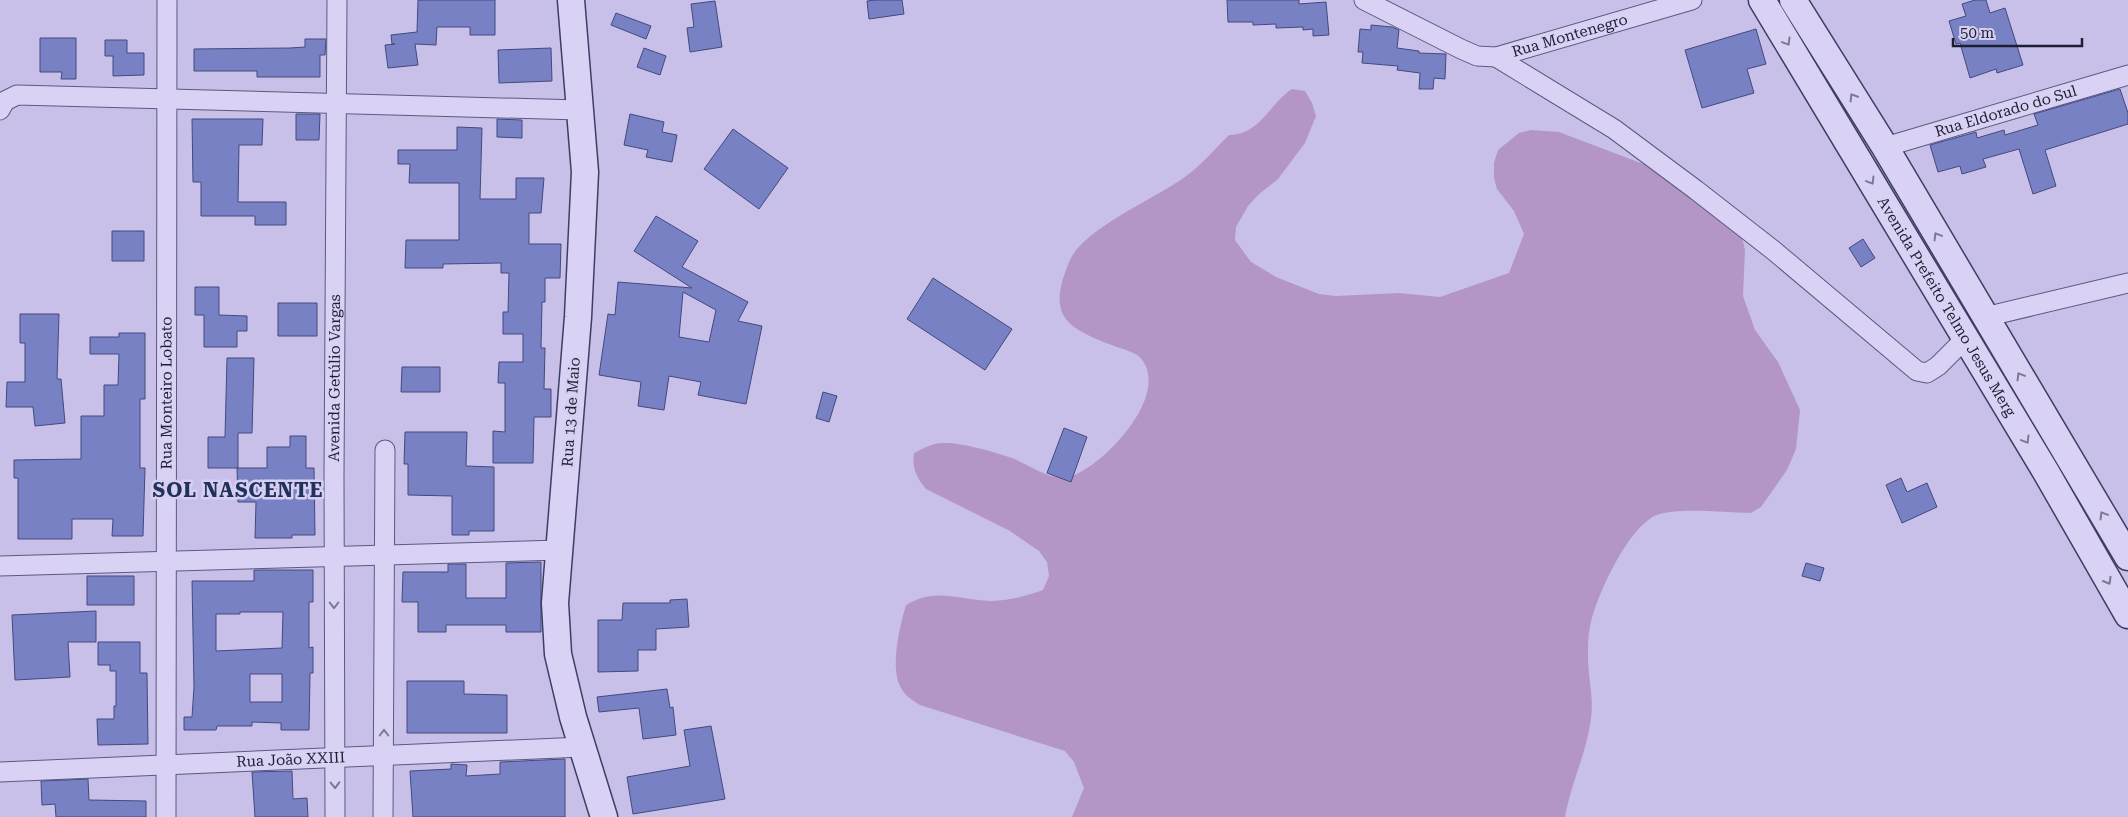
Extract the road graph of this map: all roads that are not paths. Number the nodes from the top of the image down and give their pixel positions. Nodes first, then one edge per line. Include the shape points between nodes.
1 (168, 0) edge
2 (337, 0) edge
3 (571, 0) edge
4 (1364, 0) edge
5 (1692, 0) edge
6 (1762, 0) edge
7 (1792, 0) edge
8 (1496, 57) junction
9 (2128, 75) edge
10 (168, 99) junction
11 (337, 104) junction
12 (2, 106) edge
13 (580, 110) junction
14 (1885, 146) junction
15 (2128, 283) edge
16 (1985, 317) junction
17 (1965, 339) junction
18 (385, 450) dead end
19 (560, 550) junction
20 (383, 555) junction
21 (334, 556) junction
22 (2128, 557) edge
23 (167, 561) junction
24 (0, 566) edge
25 (2128, 615) edge
26 (582, 747) junction
27 (384, 755) junction
28 (334, 757) junction
29 (166, 764) junction
30 (0, 772) edge
31 (166, 817) edge
32 (335, 817) edge
33 (383, 817) edge
34 (604, 817) edge

1 - 10 street, Rua Monteiro Lobato
2 - 11 street, Avenida Getúlio Vargas
3 - 13 main road, Rua 13 de Maio
4 - 8 street, Rua Montenegro via 1477,56
5 - 8 street, Rua Montenegro
6 -> 17 main road, Avenida Prefeito Telmo Jesus Merg
14 -> 7 main road, Avenida Prefeito Telmo Jesus Merg
8 - 17 street via 1614,129 1772,250 1917,371 1927,373 1938,366
9 - 14 street, Rua Eldorado do Sul
10 - 11 street
10 - 12 street via 17,95
10 - 23 street, Rua Monteiro Lobato
11 - 13 street
11 - 21 street, Avenida Getúlio Vargas
13 - 19 main road, Rua 13 de Maio via 585,172 579,307
16 -> 14 main road, Avenida Prefeito Telmo Jesus Merg
15 - 16 street
22 -> 16 main road, Avenida Prefeito Telmo Jesus Merg
17 -> 25 main road, Avenida Prefeito Telmo Jesus Merg
18 - 20 street
19 - 20 street
19 - 26 main road, Rua 13 de Maio via 555,603 558,654
20 - 21 street
27 -> 20 street
21 - 23 street
21 -> 28 street, Avenida Getúlio Vargas
23 - 24 street
23 - 29 street, Rua Monteiro Lobato
26 - 27 street, Rua João XXIII
26 - 34 main road, Rua 13 de Maio
27 - 28 street, Rua João XXIII
27 - 33 street
28 - 29 street, Rua João XXIII
28 -> 32 street, Avenida Getúlio Vargas
29 - 30 street, Rua João XXIII
29 - 31 street, Rua Monteiro Lobato

